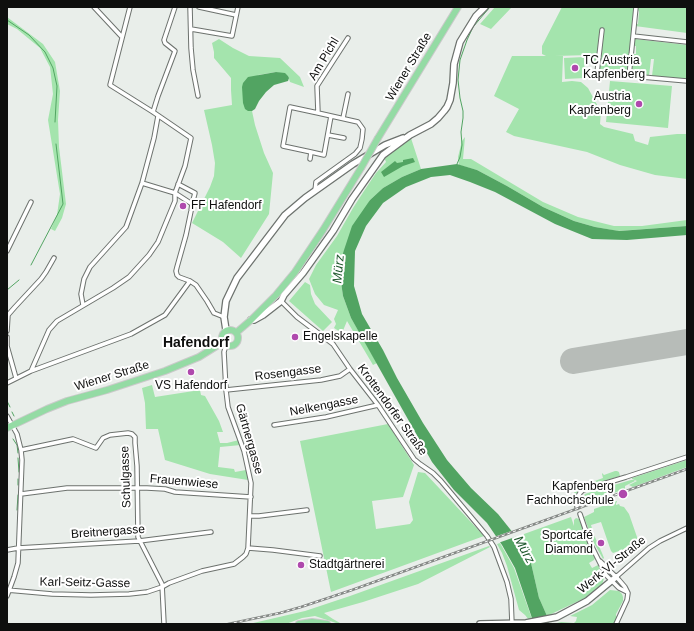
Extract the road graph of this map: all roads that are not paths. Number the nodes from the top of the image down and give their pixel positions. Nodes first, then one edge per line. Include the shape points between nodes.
1 (94, 7) edge
2 (130, 7) edge
3 (175, 7) edge
4 (190, 7) edge
5 (199, 7) edge
6 (238, 7) edge
7 (458, 7) edge
8 (485, 7) edge
9 (636, 7) edge
10 (236, 15) junction
11 (191, 29) junction
12 (602, 30) dead end
13 (633, 36) junction
14 (122, 37) junction
15 (348, 38) dead end
16 (687, 42) edge
17 (629, 76) junction
18 (687, 81) edge
19 (348, 94) dead end
20 (198, 96) dead end
21 (153, 112) junction
22 (318, 113) junction
23 (158, 116) junction
24 (331, 116) junction
25 (343, 118) junction
26 (328, 135) junction
27 (410, 136) junction
28 (344, 138) dead end
29 (376, 150) junction
30 (311, 152) junction
31 (383, 155) junction
32 (310, 159) dead end
33 (142, 183) junction
34 (178, 184) junction
35 (315, 191) junction
36 (175, 193) junction
37 (32, 202) dead end
38 (192, 204) junction
39 (7, 251) edge
40 (54, 258) dead end
41 (190, 281) junction
42 (281, 301) junction
43 (83, 305) junction
44 (224, 316) junction
45 (251, 320) junction
46 (226, 330) junction
47 (7, 331) edge
48 (237, 332) junction
49 (7, 337) edge
50 (225, 344) junction
51 (350, 369) junction
52 (31, 371) junction
53 (16, 378) junction
54 (7, 383) edge
55 (226, 390) junction
56 (378, 406) junction
57 (7, 416) edge
58 (274, 425) dead end
59 (10, 426) edge
60 (21, 450) junction
61 (687, 457) edge
62 (137, 488) junction
63 (20, 494) junction
64 (251, 497) junction
65 (577, 507) tunnel mouth
66 (307, 510) dead end
67 (580, 514) tunnel mouth
68 (250, 516) junction
69 (687, 528) edge
70 (211, 532) dead end
71 (140, 541) junction
72 (18, 548) junction
73 (248, 548) junction
74 (7, 550) edge
75 (320, 556) dead end
76 (599, 560) junction
77 (613, 579) junction
78 (162, 586) junction
79 (8, 590) edge
80 (627, 593) junction
81 (7, 596) edge
82 (526, 623) edge
83 (164, 624) edge
84 (299, 624) edge
85 (327, 624) edge
86 (480, 624) edge
87 (512, 624) edge
88 (616, 624) edge

1 - 14 street
2 - 14 street
3 - 21 street via 164,40 175,51
4 - 11 street
5 - 10 street
6 - 10 street
7 - 45 main road, Wiener Straße, bridge via 323,230 295,272
8 - 27 main road via 476,16 460,42 447,107 431,124
9 - 13 street
10 - 11 street via 232,36
11 - 20 street via 193,70
12 - 17 street via 597,73
13 - 16 street
13 - 17 street
14 - 21 street via 110,85
15 - 22 street, Am Pichl via 317,86
17 - 18 street
19 - 25 street
21 - 23 street
22 - 24 street
22 - 30 street via 290,107 283,146
23 - 33 street
23 - 34 street via 191,138
24 - 25 street
24 - 26 street
25 - 35 street via 358,122 363,129 360,148 316,182
26 - 28 street
26 - 30 street via 324,154
27 - 29 main road
27 - 31 main road
29 - 31 main road
29 - 35 main road
30 - 32 street
31 - 42 main road via 325,243
33 - 36 street
33 - 43 street via 126,227 90,267 84,279 81,294
34 - 36 street
34 - 38 street via 195,193
35 - 44 main road via 285,215 237,278 226,302
36 - 38 street
36 - 43 street via 175,201 158,242 149,255 129,277
37 - 39 street
38 - 41 street via 188,231 176,271 179,277
40 - 47 street via 41,280 8,315
41 - 44 street via 196,285 214,313
41 - 52 street via 166,315 131,334
42 - 45 main road via 263,315
42 - 51 street, Krottendorfer Straße via 297,317 333,344
43 - 52 street via 57,321 49,330
44 - 46 main road
45 - 48 main road
46 - 48 main road via 232,329
46 - 50 main road via 222,335
48 - 50 main road via 237,343 232,346
49 - 53 street
50 - 55 street, Gärtnergasse
50 - 59 main road, Wiener Straße via 165,371 47,408
51 - 55 street, Rosengasse via 340,376 321,380
51 - 56 street, Krottendorfer Straße
52 - 53 street
53 - 54 street
55 - 64 street, Gärtnergasse via 228,409 247,462
56 - 58 street, Nelkengasse
56 - 87 street, Krottendorfer Straße via 414,459 441,481 489,538 512,599
57 - 59 street
59 - 60 street via 17,434
60 - 62 street, Schulgasse via 73,439 96,448 103,438 110,434 131,433 135,443
60 - 63 street
61 - 65 street via 583,490 577,498
62 - 63 street, Frauenwiese via 66,488
62 - 64 street, Frauenwiese
62 - 71 street, Schulgasse via 137,530
63 - 72 street
64 - 68 street, Gärtnergasse
66 - 68 street
67 - 76 street
68 - 73 street, Gärtnergasse
69 - 77 street, Werk-VI-Straße via 646,550
70 - 71 street, Breitnergasse
71 - 72 street, Breitnergasse
71 - 78 street, Schulgasse
72 - 74 street, Breitnergasse
72 - 79 street via 18,563
73 - 75 street
73 - 78 street via 246,554 234,564 202,571
76 - 77 street
76 - 77 street
77 - 80 street via 619,588
77 - 80 street via 625,588
77 - 82 main road, Werk-VI-Straße via 573,609 557,617
78 - 79 street, Karl-Seitz-Gasse via 147,592 91,595
78 - 83 street
79 - 81 street
80 - 88 street via 627,600
82 - 87 main road, Werk-VI-Straße
84 - 85 main road
86 - 87 main road, Werk-VI-Straße

